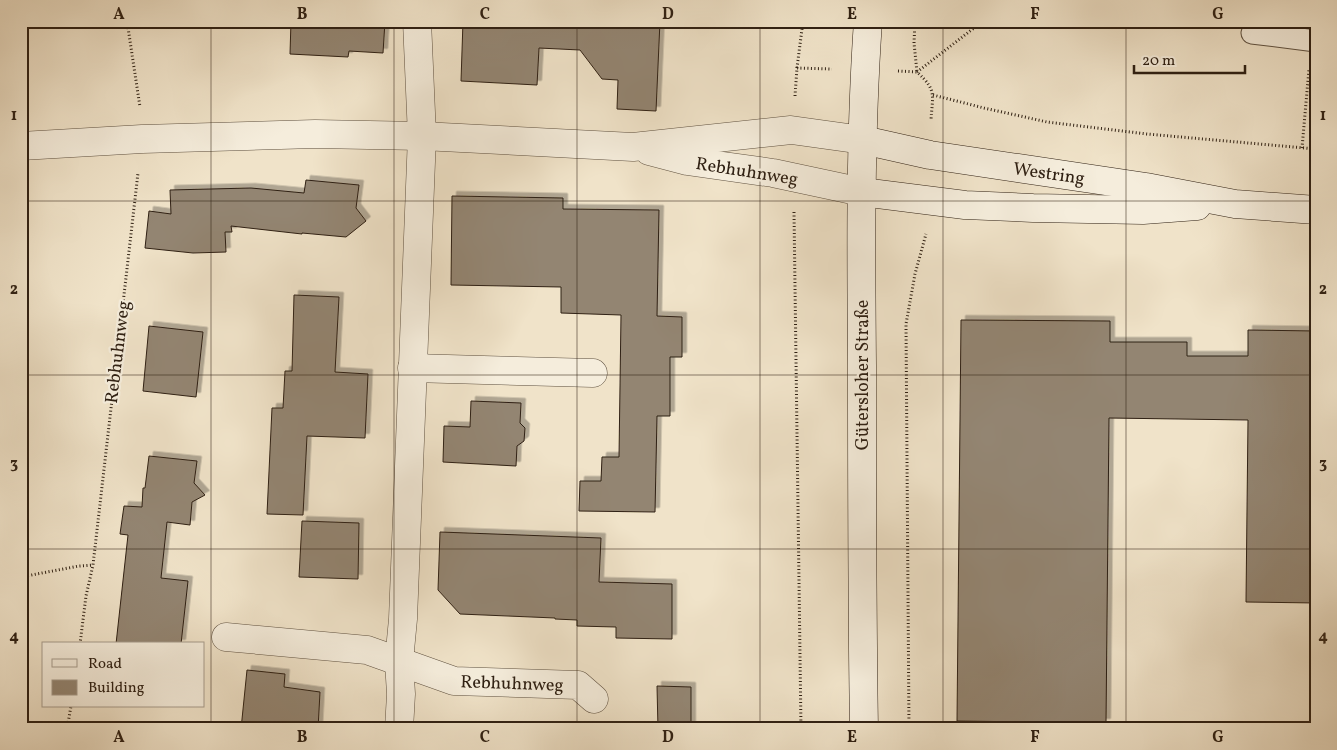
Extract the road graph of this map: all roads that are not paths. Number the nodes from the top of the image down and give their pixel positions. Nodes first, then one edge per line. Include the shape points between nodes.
1 (417, 21) edge
2 (868, 21) edge
3 (1252, 33) dead end
4 (1313, 41) edge
5 (422, 136) junction
6 (863, 140) junction
7 (21, 146) edge
8 (633, 147) junction
9 (862, 192) junction
10 (1235, 204) junction
11 (1316, 210) edge
12 (412, 368) junction
13 (593, 373) dead end
14 (226, 637) dead end
15 (399, 661) junction
16 (594, 699) dead end
17 (399, 729) edge
18 (864, 729) edge

1 - 5 street
2 - 6 street, Gütersloher Straße
3 - 4 lane
5 - 7 street, Rebhuhnweg via 315,134
5 - 8 street, Rebhuhnweg
5 - 12 street
6 - 8 street, Rebhuhnweg via 791,130
6 - 9 street, Gütersloher Straße
6 - 10 street, Westring via 930,155 1146,187
8 - 9 street, Rebhuhnweg via 687,161 773,173
9 - 10 street, Westring via 1034,208 1144,210
9 - 18 street, Gütersloher Straße
10 - 11 street, Westring
12 - 13 street
12 - 15 street
14 - 15 street, Rebhuhnweg via 367,650
15 - 16 street, Rebhuhnweg via 454,681 578,685
15 - 17 street

